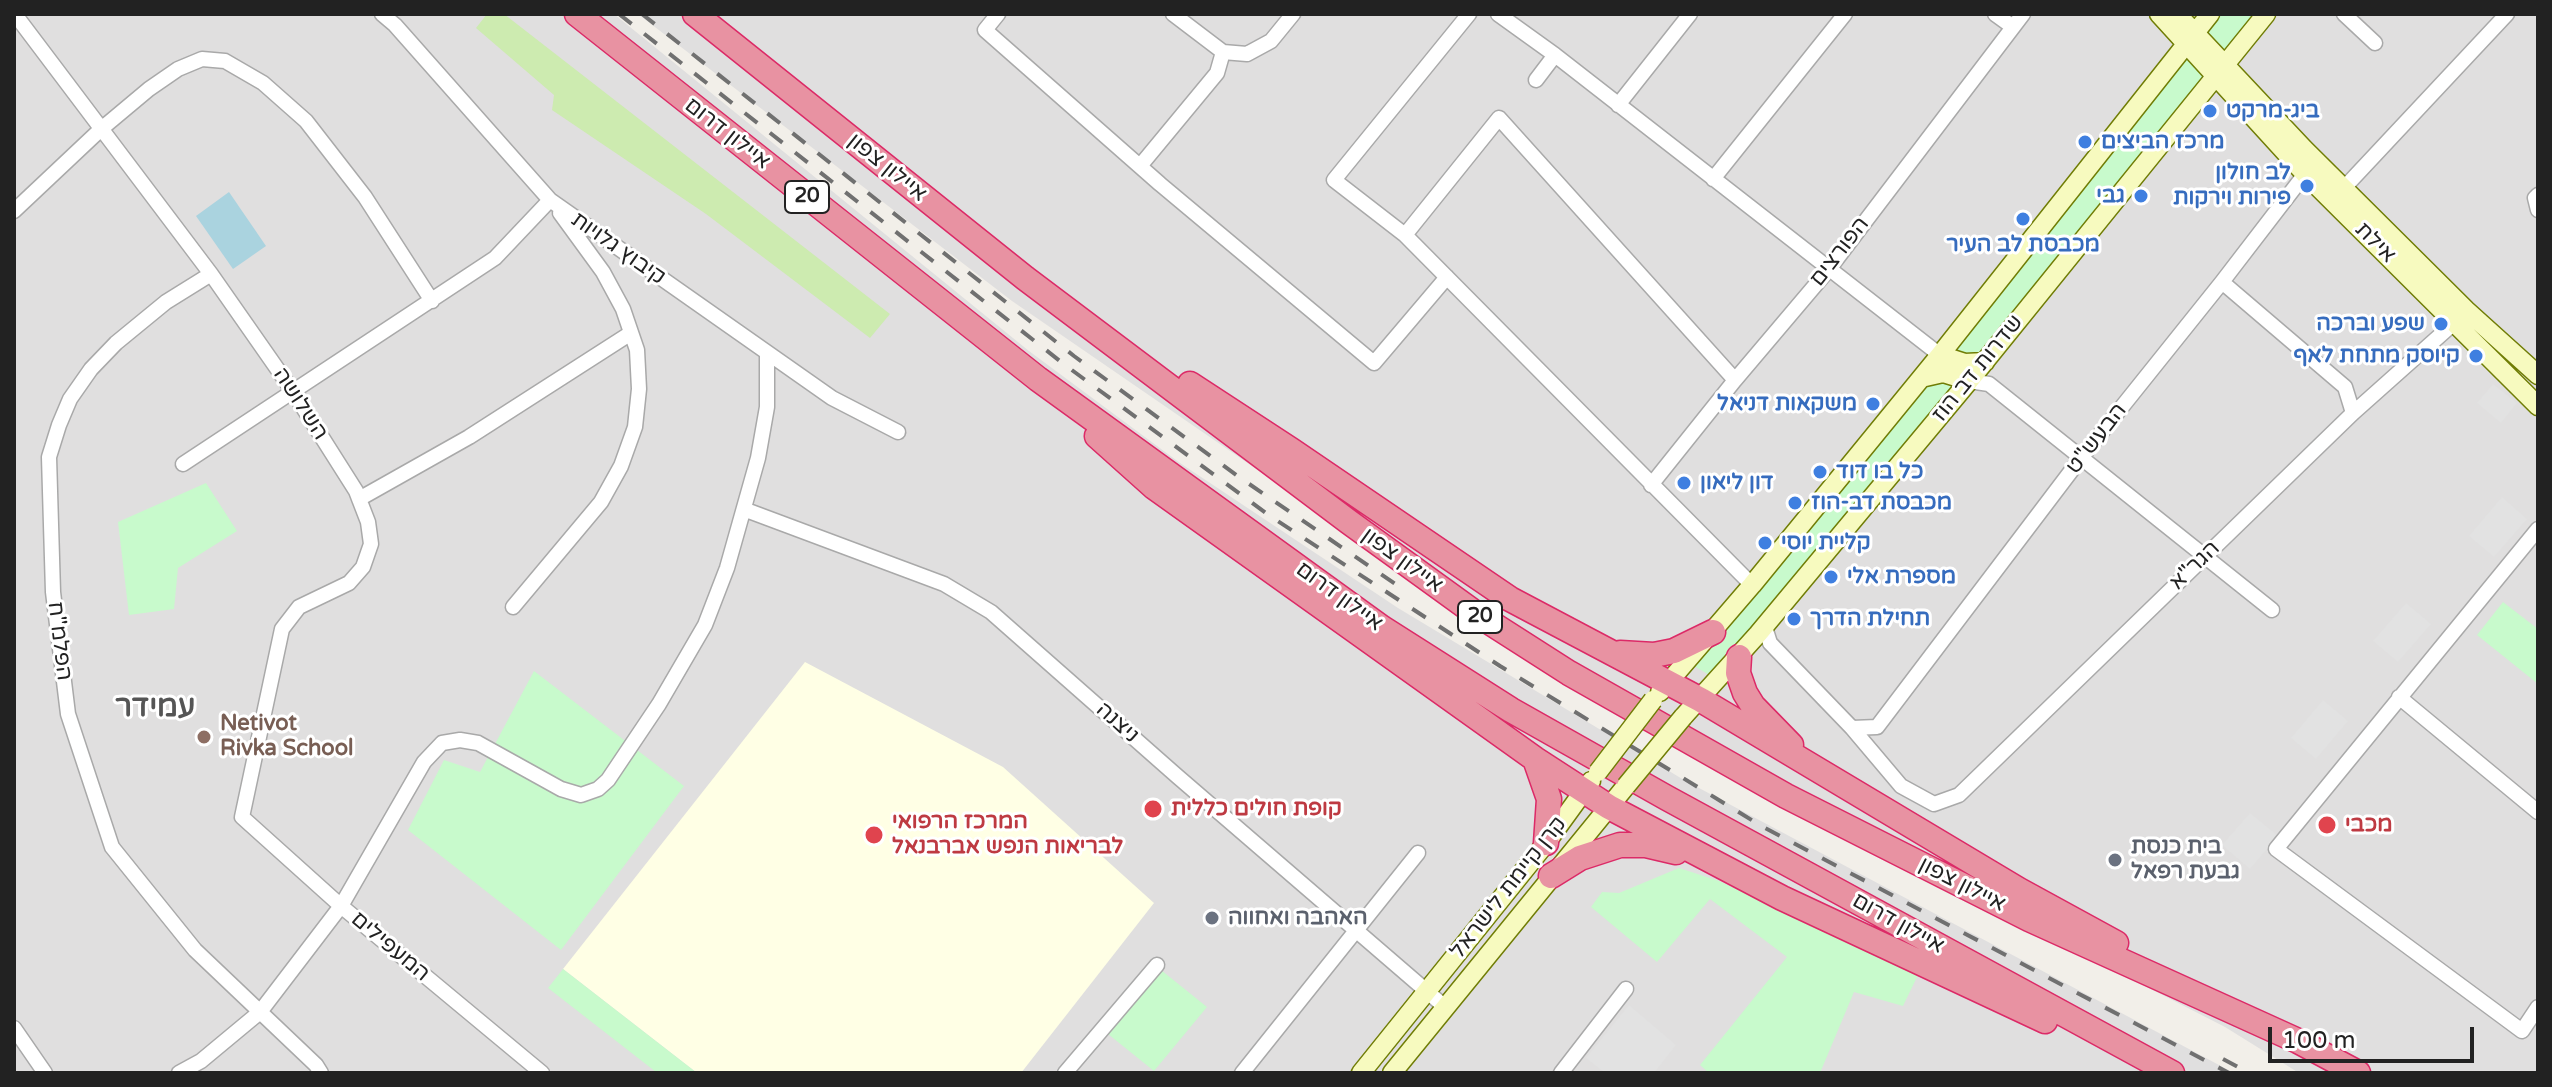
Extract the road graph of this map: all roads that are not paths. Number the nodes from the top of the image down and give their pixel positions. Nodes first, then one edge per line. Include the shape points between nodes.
1 (382, 14) edge
2 (577, 14) edge
3 (695, 14) edge
4 (998, 14) edge
5 (1173, 14) edge
6 (1293, 14) edge
7 (1469, 14) edge
8 (1498, 14) edge
9 (1690, 14) edge
10 (1845, 14) edge
11 (1995, 14) edge
12 (2023, 14) edge
13 (2159, 14) edge
14 (2177, 14) edge
15 (2210, 14) edge
16 (2266, 14) edge
17 (2344, 14) edge
18 (2507, 14) edge
19 (17, 17) edge
20 (2013, 27) junction
21 (2190, 39) junction
22 (2375, 43) dead end
23 (1223, 52) junction
24 (1555, 55) junction
25 (2220, 72) junction
26 (1536, 80) dead end
27 (1618, 105) junction
28 (100, 130) junction
29 (2304, 149) junction
30 (1140, 166) junction
31 (2305, 174) junction
32 (1713, 179) junction
33 (2344, 188) junction
34 (550, 200) junction
35 (14, 211) edge
36 (2345, 213) junction
37 (1405, 235) junction
38 (1829, 269) junction
39 (211, 274) junction
40 (1447, 277) junction
41 (1025, 278) junction
42 (2222, 282) junction
43 (432, 301) junction
44 (2454, 323) junction
45 (2480, 323) junction
46 (631, 333) junction
47 (767, 354) junction
48 (1940, 355) junction
49 (1985, 362) junction
50 (2538, 375) edge
51 (1921, 378) junction
52 (1038, 379) junction
53 (1735, 380) junction
54 (1969, 381) junction
55 (1989, 384) junction
56 (292, 390) junction
57 (2538, 406) edge
58 (2353, 413) junction
59 (898, 432) dead end
60 (2081, 458) junction
61 (183, 464) dead end
62 (1651, 485) junction
63 (359, 499) junction
64 (746, 510) junction
65 (2538, 529) edge
66 (2205, 557) junction
67 (1752, 585) junction
68 (513, 607) dead end
69 (2272, 610) dead end
70 (1713, 632) junction
71 (1756, 642) junction
72 (1605, 650) junction
73 (1661, 691) junction
74 (2399, 697) junction
75 (1701, 700) junction
76 (1877, 727) junction
77 (1852, 728) junction
78 (1870, 750) junction
79 (1535, 759) junction
80 (1815, 769) junction
81 (1591, 781) junction
82 (1626, 786) joint
83 (1609, 807) junction
84 (2538, 812) edge
85 (242, 817) joint
86 (1546, 843) junction
87 (1418, 853) dead end
88 (1703, 858) junction
89 (1551, 876) junction
90 (341, 906) junction
91 (1355, 931) junction
92 (1157, 965) dead end
93 (1626, 989) dead end
94 (1427, 993) junction
95 (1445, 1007) junction
96 (2538, 1007) edge
97 (260, 1012) junction
98 (14, 1028) edge
99 (2298, 1041) junction
100 (205, 1067) edge
101 (45, 1073) edge
102 (179, 1073) edge
103 (321, 1073) edge
104 (542, 1073) edge
105 (1065, 1073) edge
106 (1242, 1073) edge
107 (1361, 1073) edge
108 (1392, 1073) edge
109 (1561, 1073) edge
110 (2158, 1073) edge
111 (2172, 1073) edge
112 (2358, 1073) edge

1 - 34 street, קיבוץ גלויות
2 - 52 highway, איילון דרום / 20
3 - 41 highway, איילון צפון / 20
4 - 30 street via 985,30
5 - 23 street
6 - 23 street via 1259,48 1247,54
7 - 37 street via 1334,180
8 - 24 street
9 - 27 street
10 - 32 street
11 - 20 street
12 - 20 street, הפורצים
13 - 21 street
14 - 21 street
15 - 21 street, שדרות דב הוז
16 - 25 street, שדרות דב הוז
17 - 22 street
18 - 33 street
19 - 28 street, השלושה
20 - 38 street, הפורצים
21 - 25 street
21 - 48 street, שדרות דב הוז
23 - 30 street via 1217,73
24 - 26 street
24 - 27 street
25 - 29 street, אילת
25 - 31 street, אילת
25 - 49 street, שדרות דב הוז
27 - 32 street
28 - 35 street
28 - 39 street, השלושה
28 - 43 street via 178,69 202,59 225,61 263,83 306,121 365,197
29 - 31 street
29 - 33 street, אילת
30 - 40 street via 1374,363
31 - 36 street, אילת
31 - 42 street, הבעש"ט
32 - 38 street
33 - 36 street
33 - 45 street, אילת
34 - 43 street via 495,258
34 - 46 street via 603,272
34 - 47 street, קיבוץ גלויות
36 - 44 street, אילת
37 - 40 street
37 - 53 street via 1499,118
38 - 48 street
38 - 53 street, הפורצים
39 - 56 street, השלושה
39 - 97 street, הפלמ"ח via 116,343 70,399 49,457 53,592 68,714 112,847 195,950
40 - 62 street
41 - 72 highway via 1510,599
41 - 99 highway, איילון צפון / 20 via 1373,540 1569,673 1786,796 2029,919
42 - 58 street via 2345,387
42 - 60 street, הבעש"ט
43 - 56 street
44 - 45 street
44 - 57 street, אילת
44 - 58 street, הגר"א
45 - 50 street, אילת
46 - 63 street via 469,437
46 - 68 street via 639,389 635,427 621,466 601,502
47 - 59 street, קיבוץ גלויות via 832,398
47 - 64 street via 767,407
48 - 49 street via 1965,363
48 - 51 street, שדרות דב הוז
49 - 54 street, שדרות דב הוז
49 - 55 street
51 - 54 street via 1943,373
51 - 67 street, שדרות דב הוז
52 - 79 highway via 1154,487
52 - 111 highway, איילון דרום / 20 via 1382,628 1488,695
53 - 62 street, הפורצים
54 - 55 street
54 - 71 street, שדרות דב הוז
55 - 60 street
56 - 61 street
56 - 63 street, השלושה
58 - 66 street, הגר"א
60 - 66 street
60 - 76 street, הבעש"ט
62 - 67 street
63 - 85 street, השלושה via 371,544 363,567 349,583 299,607 282,629
64 - 90 street via 705,625 608,780 581,795 478,743 442,743 424,762
64 - 91 street, ניצנה via 944,584 991,612
65 - 74 street
66 - 69 street
66 - 78 street, הגר"א via 1959,795 1934,804 1901,786
67 - 70 street, שדרות דב הוז
70 - 72 highway via 1654,655
70 - 73 street, שדרות דב הוז
71 - 75 street, שדרות דב הוז
71 - 77 street
71 - 80 highway via 1738,673 1753,706
72 - 73 highway
73 - 75 highway
73 - 81 street, קרן קיימת לישראל, bridge
74 - 84 street
74 - 96 street via 2276,849 2522,1031
75 - 80 highway
75 - 82 street, שדרות דב הוז, bridge
76 - 77 street
76 - 78 street, הבעש"ט
77 - 78 street
79 - 81 highway
79 - 86 highway via 1549,799
80 - 99 highway via 2019,890
81 - 83 highway
81 - 86 street, קרן קיימת לישראל
82 - 83 street, קרן קיימת לישראל
83 - 88 highway
83 - 89 street, קרן קיימת לישראל
85 - 90 street, המעפילים
86 - 94 street, קרן קיימת לישראל
87 - 91 street
88 - 89 highway via 1646,845 1620,845 1580,858
88 - 110 highway
89 - 95 street, קרן קיימת לישראל
90 - 97 street
90 - 104 street, המעפילים
91 - 94 street, ניצנה
91 - 106 street
92 - 105 street
93 - 109 street
94 - 95 street, ניצנה
94 - 107 street, קרן קיימת לישראל
95 - 108 street, קרן קיימת לישראל
97 - 100 street
97 - 103 street, הפלמ"ח
98 - 101 street
99 - 112 highway, איילון צפון / 20
100 - 102 street

